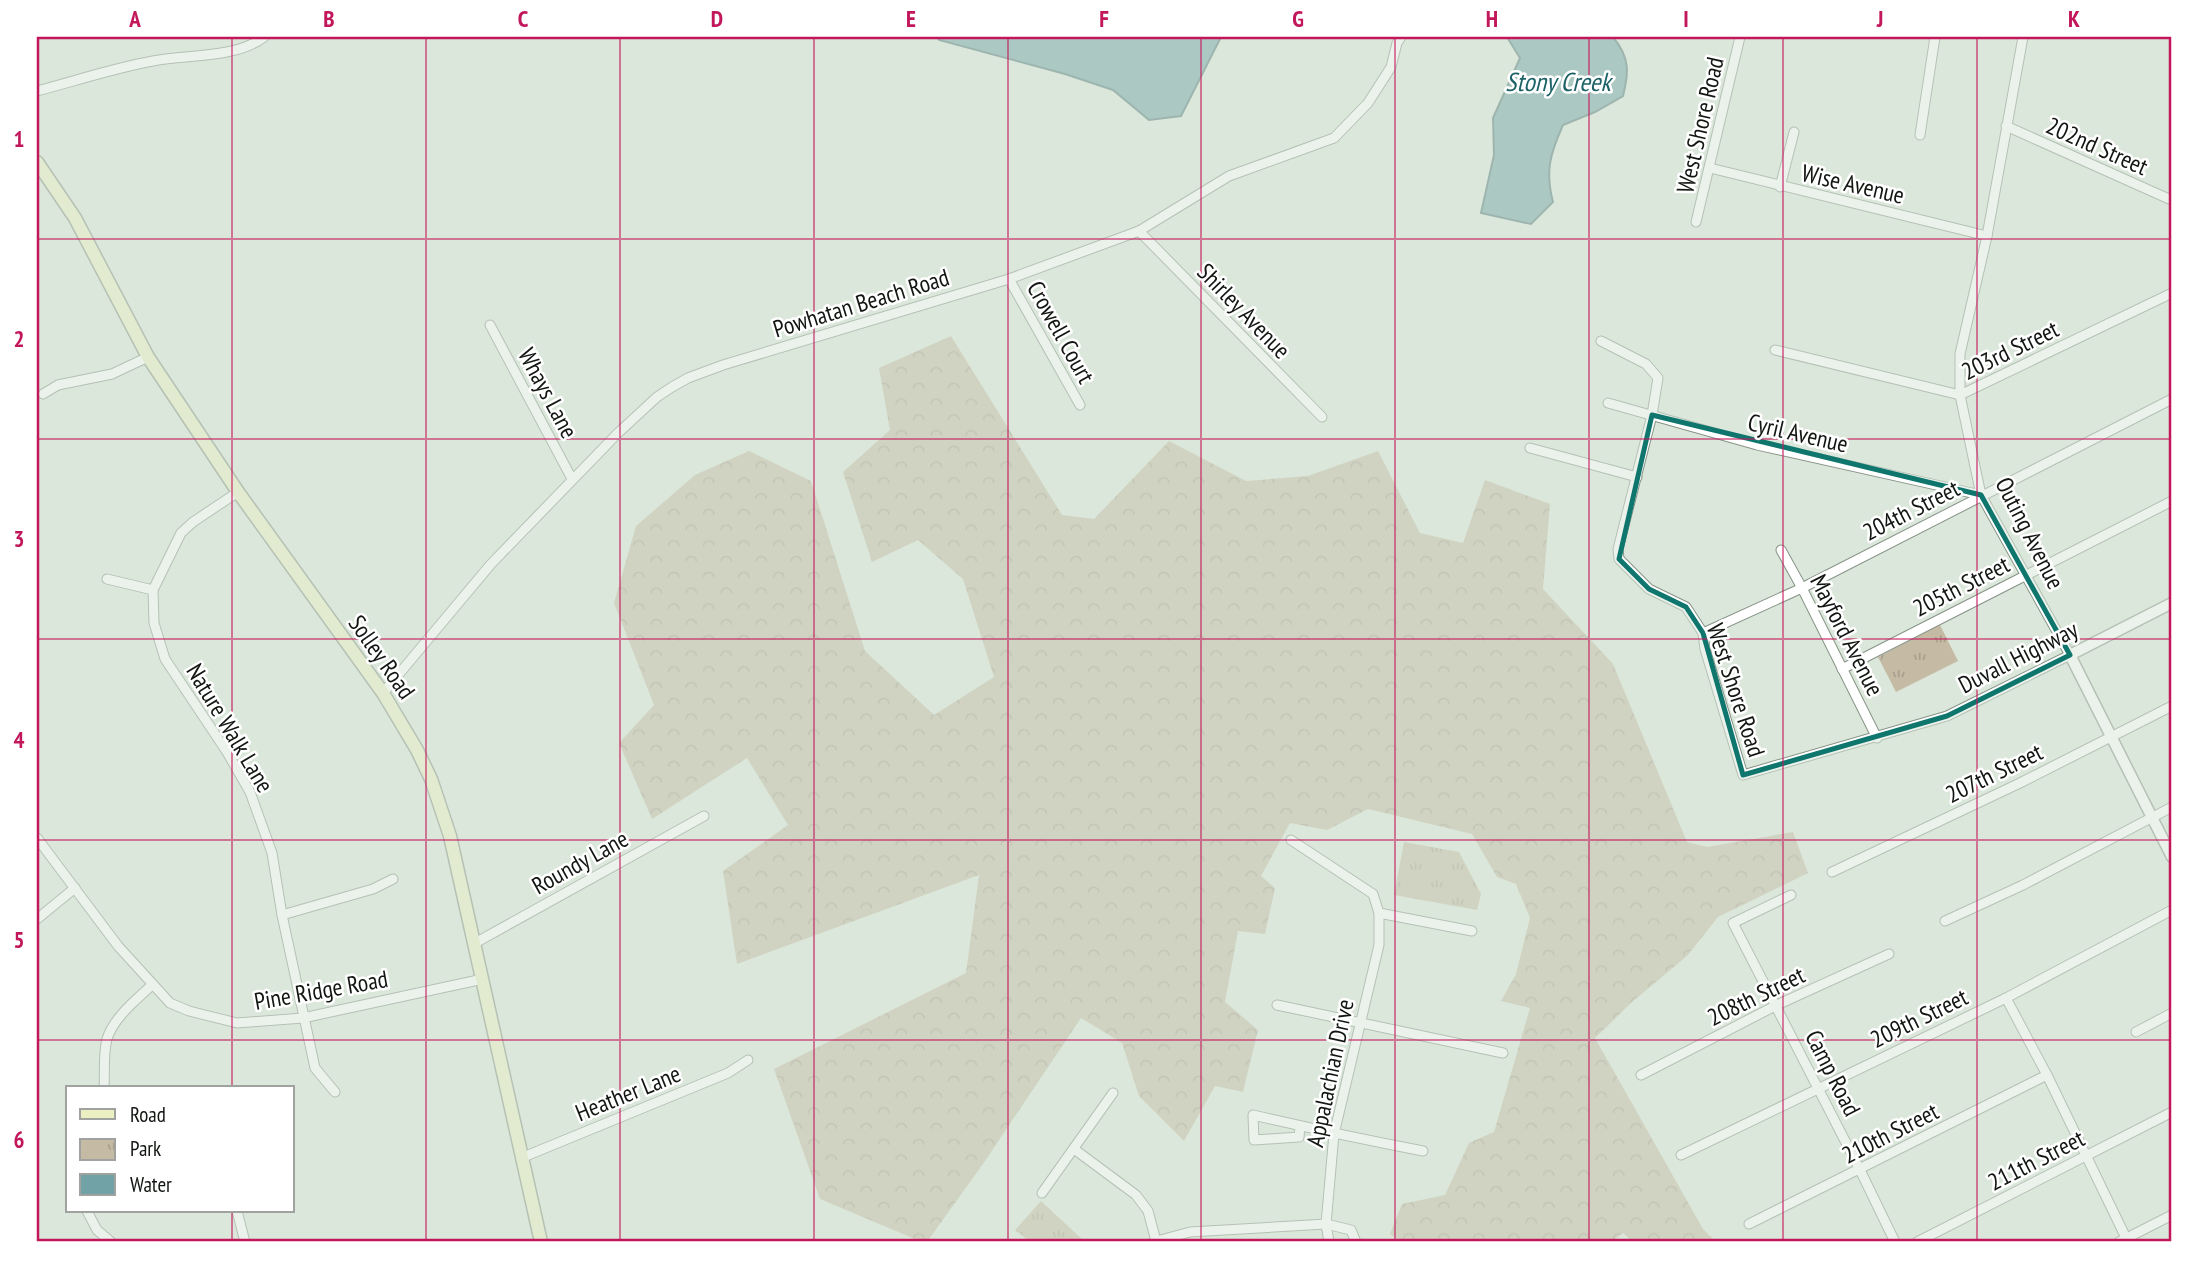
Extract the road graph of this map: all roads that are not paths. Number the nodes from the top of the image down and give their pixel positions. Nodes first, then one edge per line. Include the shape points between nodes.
1 (264, 37) edge
2 (1401, 37) edge
3 (1740, 37) edge
4 (1936, 37) edge
5 (2023, 37) edge
6 (37, 91) edge
7 (2006, 126) junction
8 (1794, 132) dead end
9 (1920, 135) dead end
10 (37, 162) edge
11 (1710, 169) junction
12 (1780, 187) junction
13 (2171, 200) edge
14 (1696, 222) dead end
15 (1139, 232) junction
16 (1987, 236) junction
17 (1009, 279) junction
18 (2172, 293) edge
19 (490, 325) dead end
20 (1601, 341) dead end
21 (1775, 350) dead end
22 (148, 357) junction
23 (43, 394) dead end
24 (1961, 395) junction
25 (2172, 399) edge
26 (1608, 403) dead end
27 (1080, 405) dead end
28 (1652, 415) junction
29 (1322, 417) dead end
30 (1530, 447) dead end
31 (1637, 477) junction
32 (572, 479) junction
33 (238, 492) junction
34 (1981, 495) junction
35 (2172, 501) edge
36 (1781, 550) dead end
37 (2027, 574) junction
38 (107, 579) dead end
39 (1802, 588) junction
40 (153, 590) junction
41 (2172, 603) edge
42 (1703, 633) junction
43 (2070, 655) junction
44 (1842, 668) junction
45 (383, 693) junction
46 (2172, 706) edge
47 (2111, 736) junction
48 (1877, 738) junction
49 (2172, 807) edge
50 (704, 816) dead end
51 (2152, 817) junction
52 (37, 838) edge
53 (1291, 840) dead end
54 (2172, 857) edge
55 (1832, 872) dead end
56 (393, 879) dead end
57 (75, 888) junction
58 (1791, 895) dead end
59 (2172, 910) edge
60 (1379, 913) junction
61 (282, 915) junction
62 (37, 919) edge
63 (1945, 921) dead end
64 (1472, 931) dead end
65 (475, 943) junction
66 (1889, 954) dead end
67 (483, 979) junction
68 (152, 985) junction
69 (2006, 998) junction
70 (1277, 1005) dead end
71 (1777, 1005) junction
72 (2172, 1013) edge
73 (303, 1018) junction
74 (1359, 1023) junction
75 (2136, 1032) dead end
76 (1503, 1053) dead end
77 (748, 1060) dead end
78 (2047, 1075) junction
79 (1641, 1076) dead end
80 (104, 1086) edge
81 (1818, 1088) junction
82 (335, 1092) dead end
83 (1113, 1093) dead end
84 (2172, 1112) edge
85 (1300, 1126) junction
86 (1335, 1134) junction
87 (1074, 1149) junction
88 (1423, 1151) dead end
89 (1681, 1155) dead end
90 (2086, 1157) junction
91 (521, 1158) junction
92 (1860, 1170) junction
93 (1042, 1193) dead end
94 (88, 1212) edge
95 (237, 1212) edge
96 (2172, 1215) edge
97 (1326, 1224) junction
98 (1749, 1224) dead end
99 (2125, 1241) edge
100 (111, 1242) edge
101 (245, 1242) edge
102 (541, 1242) edge
103 (1155, 1242) edge
104 (1329, 1242) edge
105 (1356, 1242) edge
106 (1895, 1242) edge
107 (1917, 1242) edge

1 - 6 street via 239,50 155,60
2 - 15 street, Powhatan Beach Road via 1391,67 1368,103 1334,138 1229,176
3 - 11 street, West Shore Road
4 - 9 street
5 - 7 street, Outing Avenue
7 - 13 street, 202nd Street
7 - 16 street, Outing Avenue
8 - 12 street
10 - 22 main road, Solley Road via 75,218
11 - 12 street, Wise Avenue
11 - 14 street, West Shore Road
12 - 16 street, Wise Avenue
15 - 17 street, Powhatan Beach Road
15 - 29 street, Shirley Avenue
16 - 24 street, Outing Avenue via 1960,354
17 - 27 street, Crowell Court
17 - 32 street, Powhatan Beach Road via 688,378 657,397
18 - 24 street, 203rd Street
19 - 32 street, Whays Lane
20 - 28 street, West Shore Road via 1646,364 1658,377
21 - 24 street, 203rd Street
22 - 23 street via 112,374 58,385
22 - 33 main road, Solley Road
24 - 34 street, Outing Avenue
25 - 34 street, 204th Street
26 - 28 street, Cyril Avenue
28 - 31 street, West Shore Road
28 - 34 street, Cyril Avenue via 1757,445
30 - 31 street
31 - 42 street, West Shore Road via 1619,559 1649,589 1686,607
32 - 45 street, Powhatan Beach Road via 491,564
33 - 40 street, Nature Walk Lane via 181,533
33 - 45 main road, Solley Road
34 - 37 street, Outing Avenue
34 - 39 street, 204th Street
35 - 37 street, 205th Street
36 - 39 street, Mayford Avenue
37 - 43 street, Outing Avenue
37 - 44 street, 205th Street
38 - 40 street
39 - 42 street, 204th Street
39 - 44 street, Mayford Avenue
40 - 61 street, Nature Walk Lane via 154,623 166,659 250,792 272,853
41 - 43 street, Duvall Highway
42 - 48 street, West Shore Road via 1743,775
43 - 47 street, Outing Avenue
43 - 48 street, Duvall Highway via 1947,716
44 - 48 street, Mayford Avenue
45 - 65 main road, Solley Road via 431,779 450,836
46 - 47 street, 207th Street
47 - 51 street, Outing Avenue
47 - 55 street, 207th Street
49 - 51 street
50 - 65 street, Roundy Lane
51 - 54 street, Outing Avenue
51 - 63 street
52 - 57 street, Pine Ridge Road
53 - 60 street via 1373,894
56 - 61 street
57 - 62 street
57 - 68 street, Pine Ridge Road
58 - 71 street, Camp Road via 1733,923
59 - 69 street, 209th Street
60 - 64 street
60 - 74 street, Appalachian Drive via 1378,945
61 - 73 street, Nature Walk Lane
65 - 67 main road, Solley Road
66 - 71 street, 208th Street
67 - 73 street, Pine Ridge Road
67 - 91 main road, Solley Road
68 - 73 street, Pine Ridge Road via 170,1003 214,1019 237,1023
68 - 80 street via 126,1009 108,1036
69 - 78 street
69 - 81 street, 209th Street
70 - 74 street
71 - 79 street, 208th Street
71 - 81 street, Camp Road
72 - 75 street
73 - 82 street, Nature Walk Lane via 315,1068
74 - 76 street
74 - 86 street, Appalachian Drive
77 - 91 street, Heather Lane via 728,1073
78 - 90 street
78 - 92 street, 210th Street
81 - 89 street, 209th Street
81 - 92 street, Camp Road
83 - 87 street
84 - 90 street, 211th Street
85 - 85 street via 1298,1137 1254,1140 1253,1115
85 - 86 street
86 - 88 street
86 - 97 street, Appalachian Drive
87 - 93 street
87 - 103 street via 1144,1203
90 - 99 street
90 - 107 street, 211th Street
91 - 102 main road, Solley Road
92 - 98 street, 210th Street
92 - 106 street, Camp Road
94 - 100 street via 97,1230
95 - 101 street
96 - 99 street
97 - 103 street via 1190,1232
97 - 104 street, Appalachian Drive
97 - 105 street via 1351,1230

